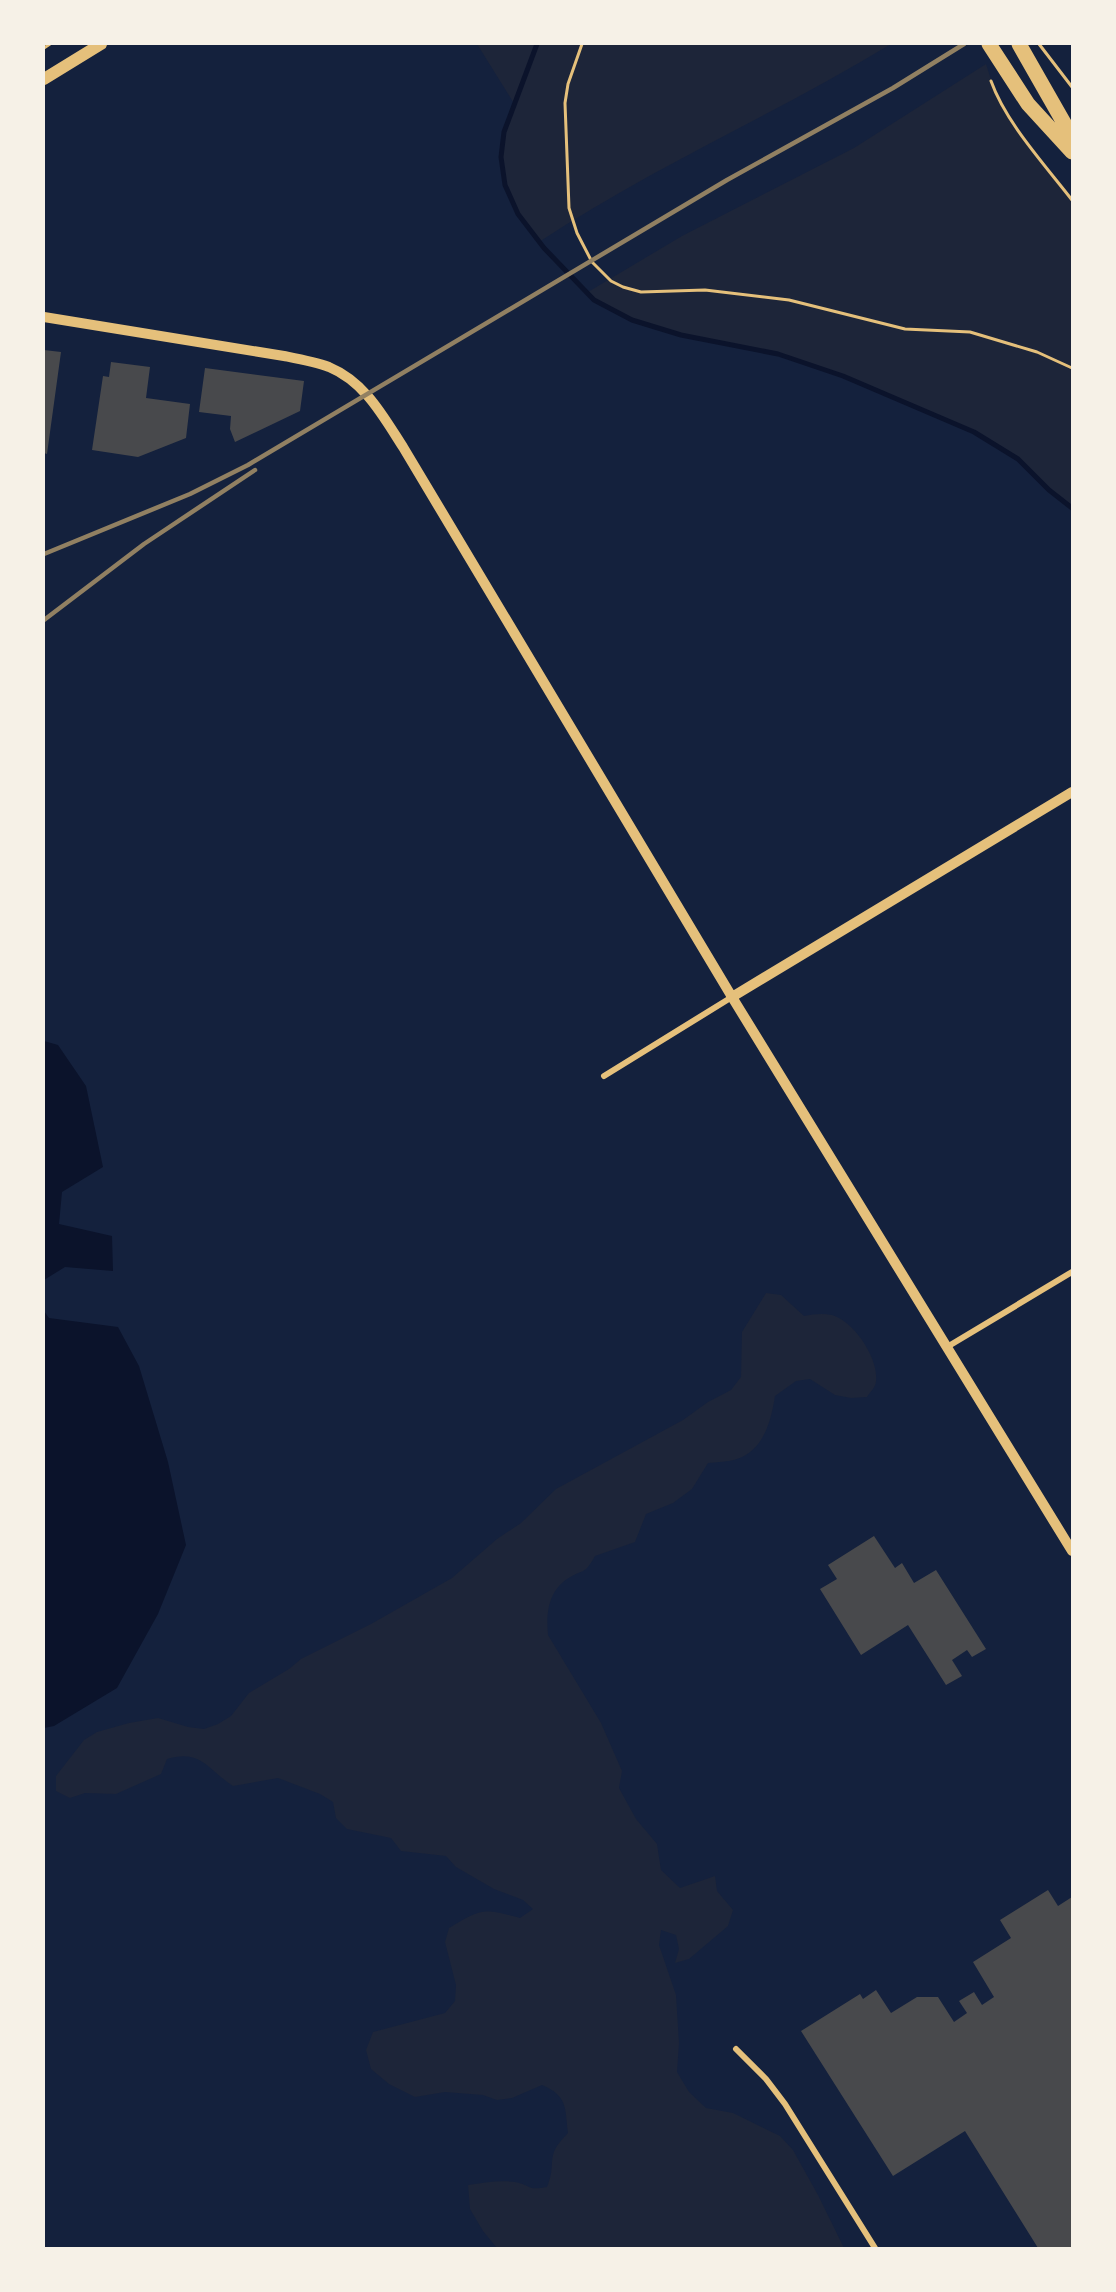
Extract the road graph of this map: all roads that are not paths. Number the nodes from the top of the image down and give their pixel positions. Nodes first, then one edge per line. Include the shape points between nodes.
1 (100, 44) edge
2 (989, 44) edge
3 (1019, 44) edge
4 (44, 80) edge
5 (1072, 137) edge
6 (1072, 152) edge
7 (44, 317) edge
8 (1072, 792) edge
9 (732, 997) junction
10 (604, 1076) dead end
11 (1072, 1272) edge
12 (946, 1348) junction
13 (1072, 1551) edge
14 (736, 2049) dead end
15 (874, 2248) edge

1 - 4 main road
2 - 6 main road via 1028,104
3 - 5 main road
7 - 9 street via 318,363 348,378 368,395
8 - 9 street
9 - 10 street
9 - 12 street
11 - 12 street
12 - 13 street
14 - 15 street via 785,2104

